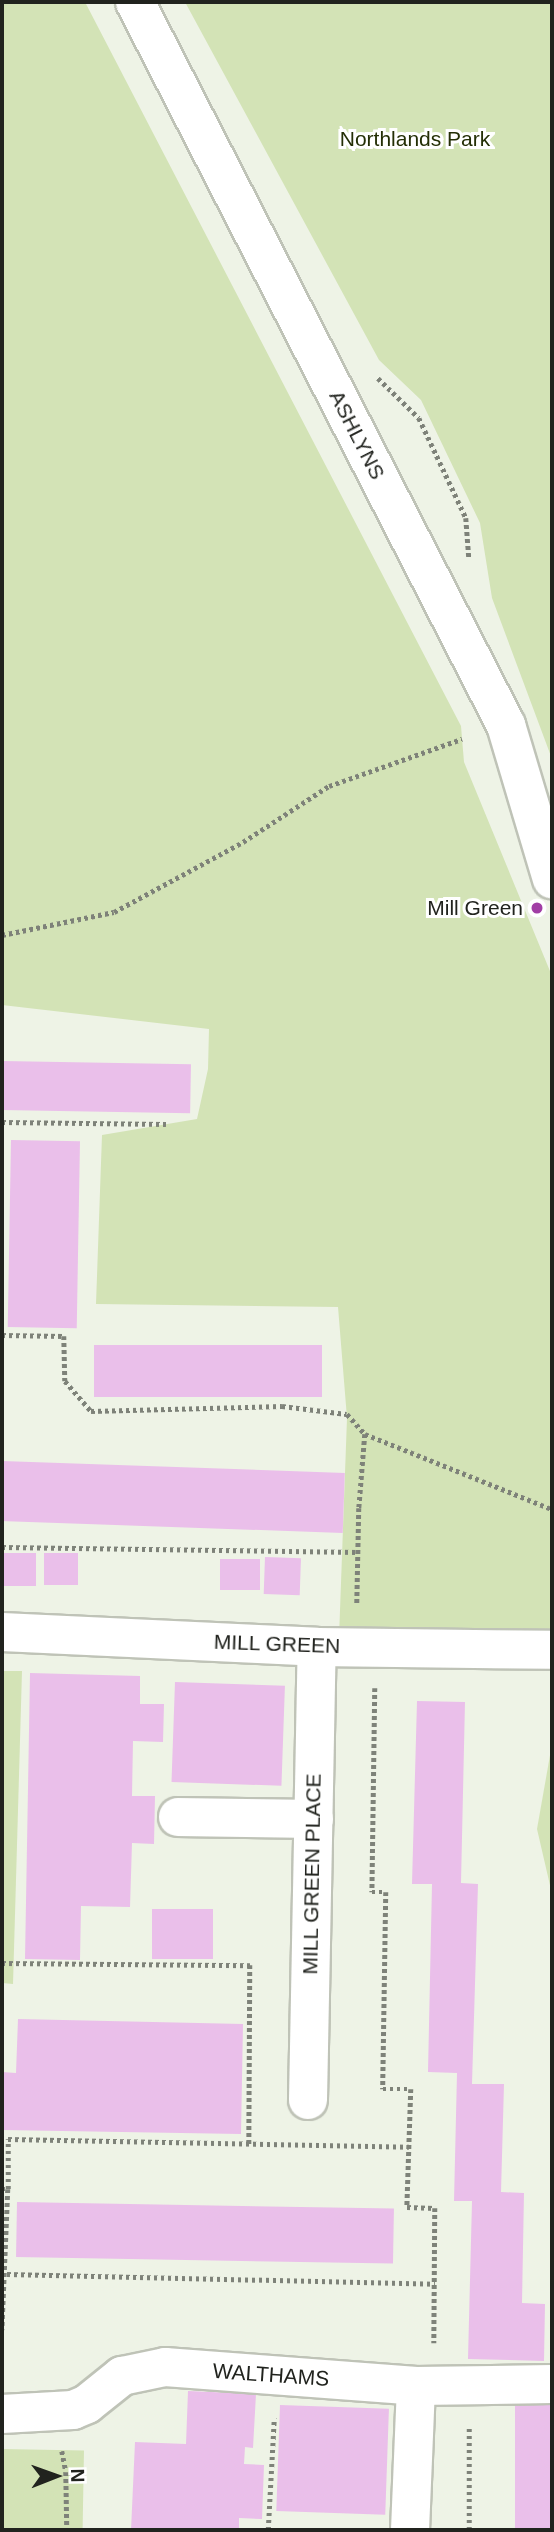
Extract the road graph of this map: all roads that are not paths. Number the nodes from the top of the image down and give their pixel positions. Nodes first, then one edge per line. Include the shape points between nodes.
1 (135, 2) edge
2 (552, 879) edge
3 (2, 1632) edge
4 (317, 1647) junction
5 (552, 1650) edge
6 (178, 1817) dead end
7 (314, 1819) junction
8 (307, 2100) dead end
9 (552, 2384) edge
10 (440, 2386) junction
11 (2, 2414) edge
12 (410, 2530) edge

1 - 2 street, ASHLYNS via 506,725
3 - 4 street, MILL GREEN
4 - 5 street, MILL GREEN
4 - 7 street, MILL GREEN PLACE
6 - 7 street
7 - 8 street, MILL GREEN PLACE
9 - 10 street, WALTHAMS
10 - 11 street, WALTHAMS via 165,2367 122,2376 73,2410
10 - 12 street

